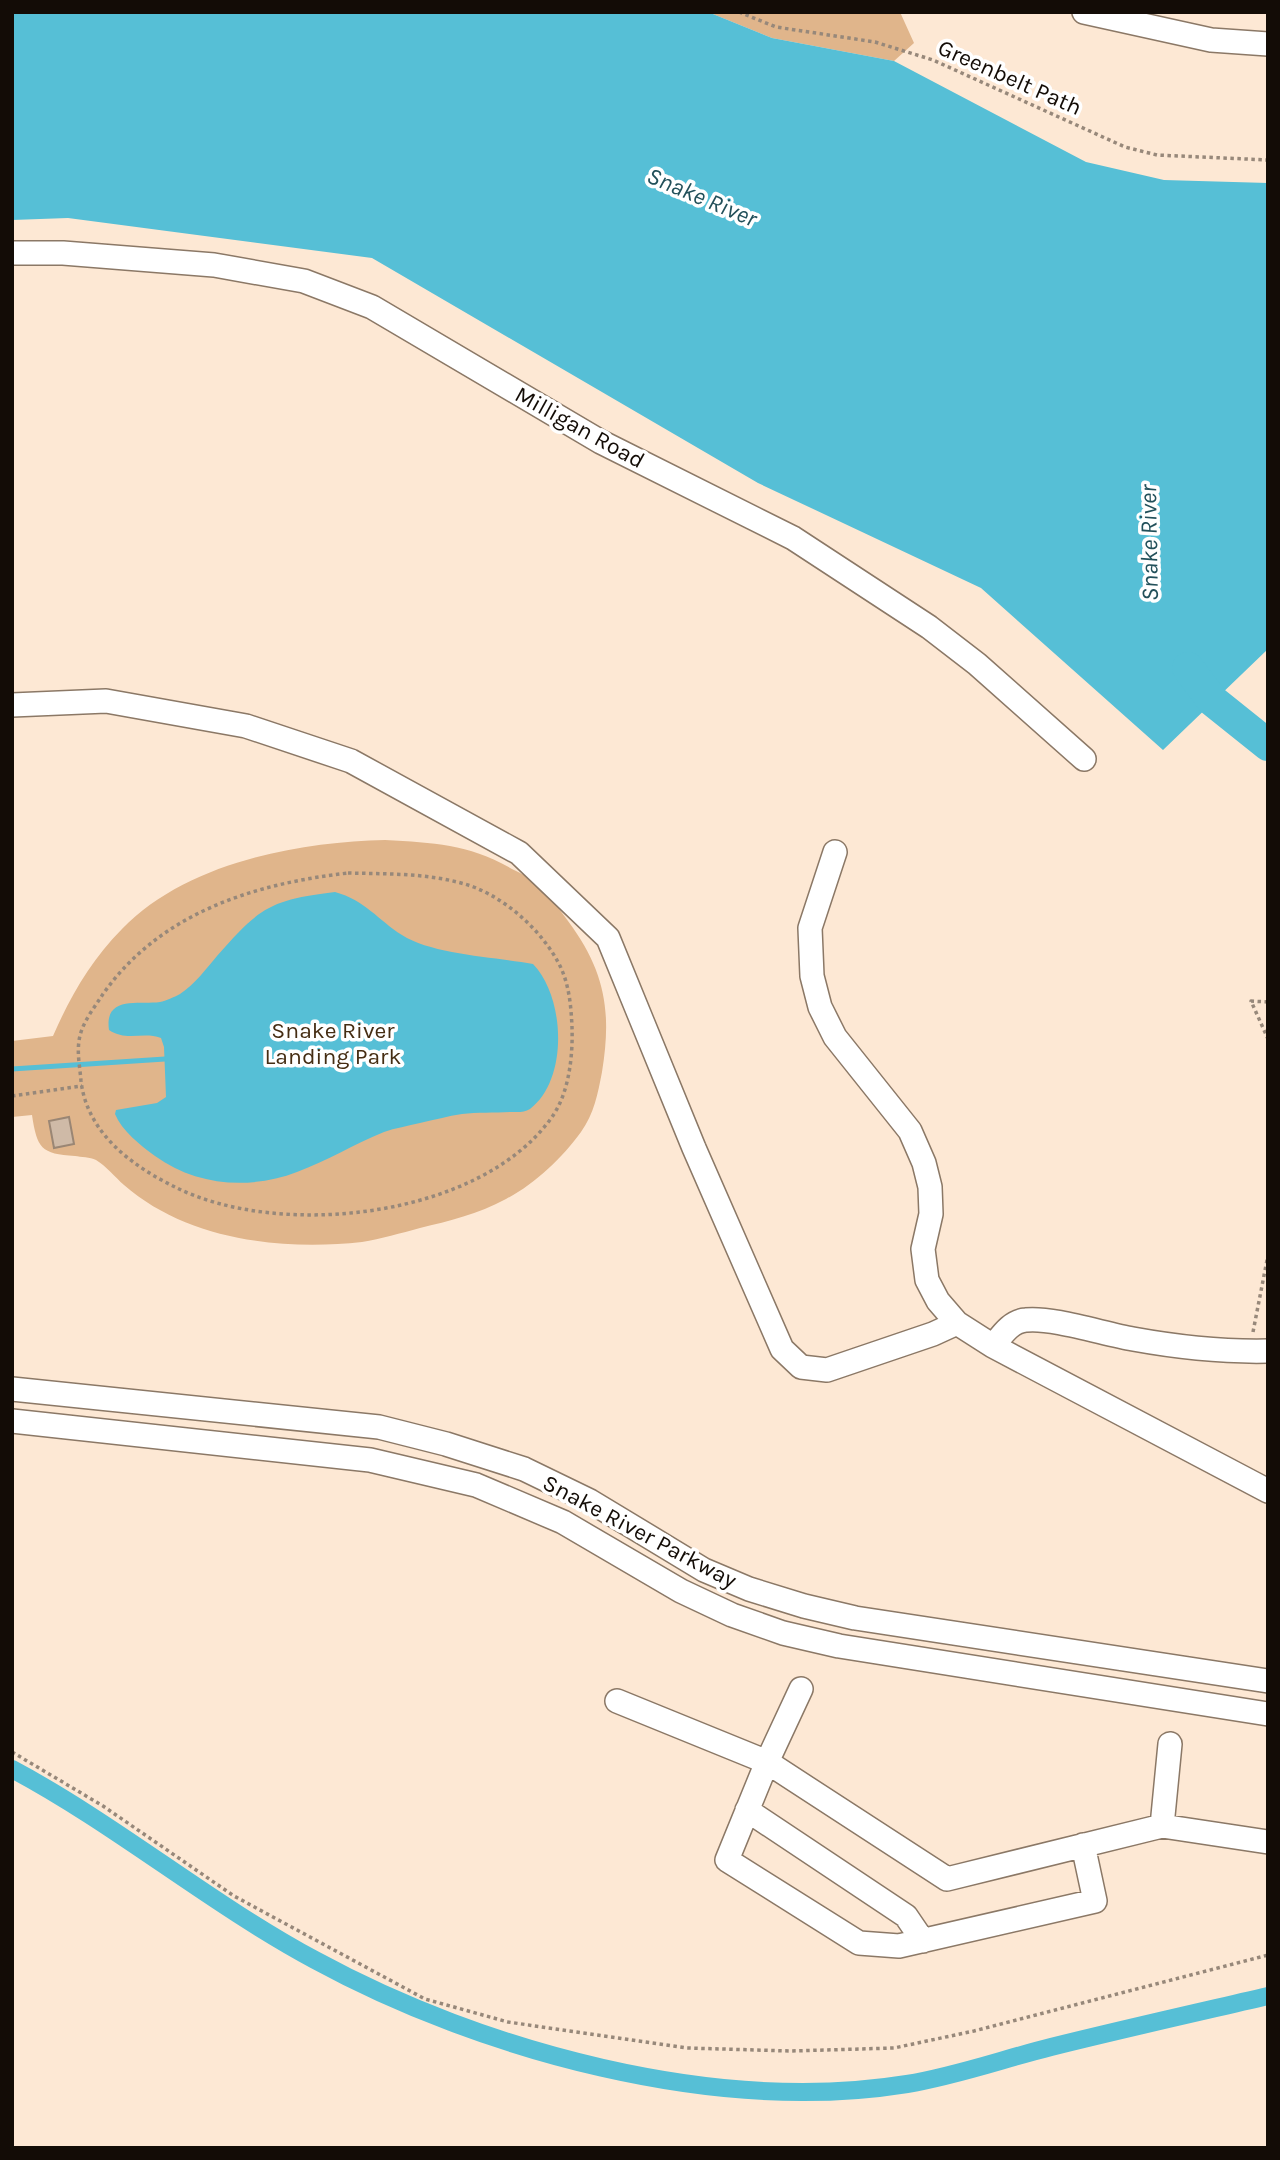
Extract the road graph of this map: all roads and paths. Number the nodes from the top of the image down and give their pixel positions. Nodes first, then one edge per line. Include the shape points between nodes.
1 (739, 12) edge
2 (1084, 12) edge
3 (1268, 44) edge
4 (1268, 160) edge
5 (12, 253) edge
6 (12, 705) edge
7 (1084, 759) dead end
8 (835, 852) dead end
9 (1268, 1002) edge
10 (1268, 1039) edge
11 (82, 1086) junction
12 (12, 1096) edge
13 (1268, 1255) edge
14 (957, 1323) junction
15 (993, 1346) junction
16 (1259, 1351) edge
17 (12, 1389) edge
18 (12, 1420) edge
19 (1268, 1491) edge
20 (1268, 1681) edge
21 (800, 1689) dead end
22 (617, 1701) dead end
23 (1268, 1714) edge
24 (1170, 1744) dead end
25 (12, 1752) edge
26 (767, 1762) junction
27 (747, 1810) junction
28 (1162, 1826) junction
29 (1268, 1842) edge
30 (1083, 1845) junction
31 (923, 1941) junction
32 (1268, 1955) edge

1 - 4 path, Greenbelt Path via 776,27 874,42 933,60 1125,147 1157,155
2 - 3 street via 1211,40
5 - 7 street, Milligan Road via 214,265 304,281 372,307 601,442 793,538 929,627
6 - 14 street via 106,701 246,726 351,761 519,853 608,937 782,1349 801,1367 827,1370
8 - 14 street via 810,928 814,986 835,1037 910,1131 924,1163 931,1214 923,1249 927,1280
9 - 10 path via 1251,1001
11 - 11 path via 79,1038 90,1013 135,955 166,932 223,902 313,877 411,874 463,883 498,900 529,923 558,962 571,999 568,1078 554,1115 528,1144 492,1172 445,1192 393,1206 335,1215 284,1215 235,1209 190,1195 125,1157 89,1111
11 - 12 path
13 - 16 path
14 - 15 street
15 - 16 street via 1008,1328 1024,1320 1189,1347
15 - 19 street
17 - 20 street, Snake River Parkway via 379,1427 524,1469 590,1501 704,1570 804,1606 855,1618
18 - 23 street, Snake River Parkway via 370,1460 434,1474 528,1506 681,1591 783,1633 839,1646
21 - 26 street
22 - 26 street
24 - 28 street
25 - 32 path via 103,1806 234,1896 425,1999 508,2022 687,2048 894,2048
26 - 27 street
26 - 30 street via 947,1878
27 - 31 street via 906,1916
27 - 31 street via 727,1860 859,1943 900,1946
28 - 29 street
28 - 30 street
30 - 31 street via 1095,1901

